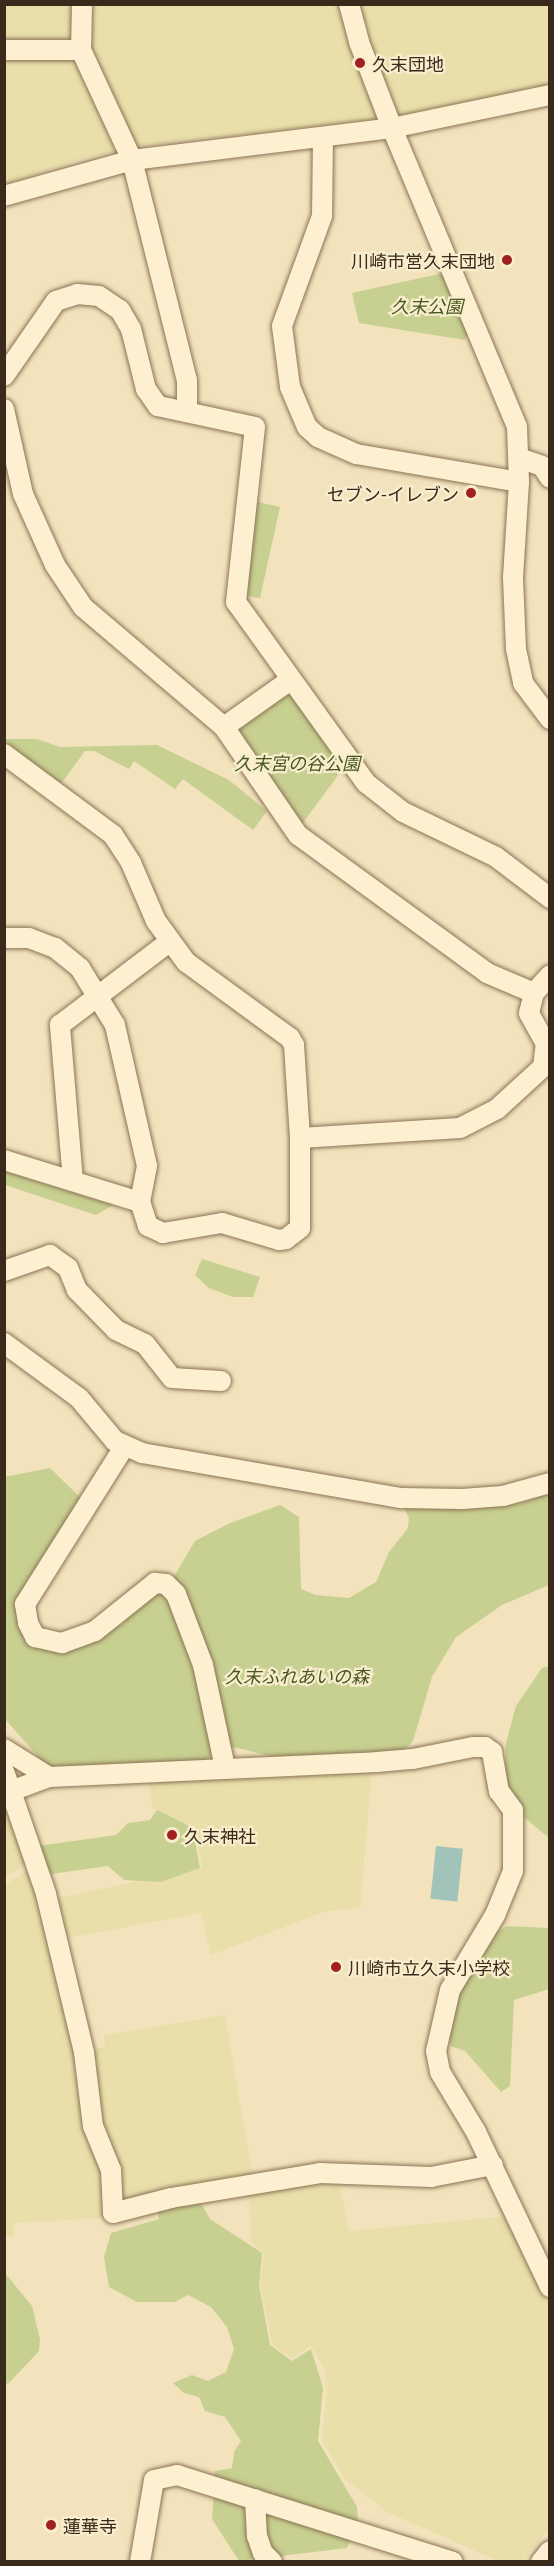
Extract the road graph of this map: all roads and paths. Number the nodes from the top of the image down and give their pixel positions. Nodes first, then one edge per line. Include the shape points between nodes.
1 (82, 4) edge
2 (349, 4) edge
3 (4, 50) edge
4 (81, 50) junction
5 (549, 95) edge
6 (392, 128) junction
7 (323, 137) junction
8 (132, 160) junction
9 (4, 196) edge
10 (4, 376) edge
11 (4, 409) edge
12 (187, 412) junction
13 (519, 458) junction
14 (549, 478) edge
15 (519, 482) junction
16 (290, 681) junction
17 (549, 719) edge
18 (224, 727) junction
19 (4, 754) edge
20 (549, 898) edge
21 (4, 938) edge
22 (169, 942) junction
23 (549, 975) edge
24 (534, 993) junction
25 (99, 998) junction
26 (300, 1138) junction
27 (4, 1160) edge
28 (73, 1181) junction
29 (140, 1202) junction
30 (4, 1271) edge
31 (4, 1343) edge
32 (221, 1381) dead end
33 (124, 1447) junction
34 (549, 1483) edge
35 (4, 1749) edge
36 (225, 1768) junction
37 (4, 1771) edge
38 (49, 1777) junction
39 (11, 1791) junction
40 (493, 2165) junction
41 (549, 2287) edge
42 (255, 2499) junction
43 (549, 2551) edge
44 (140, 2562) edge
45 (273, 2562) edge
46 (453, 2562) edge
47 (541, 2562) edge

1 - 4 street
2 - 6 street via 359,42
3 - 4 street
4 - 8 street
5 - 6 street
6 - 7 street
6 - 13 street via 518,427
7 - 8 street
7 - 15 street via 322,216 282,326 290,387 307,427 318,437 356,454
8 - 9 street
8 - 12 street via 187,380
10 - 12 street via 56,302 77,294 99,296 120,310 131,329 146,389 158,406
11 - 18 street via 24,494 55,565 83,607
12 - 16 street via 255,427 236,602
13 - 14 street via 542,466
13 - 15 street
15 - 17 street via 513,578 516,649 523,683
16 - 18 street
16 - 20 street via 366,783 403,812 496,857
18 - 24 street via 298,835 488,973
19 - 22 street via 113,835
21 - 25 street via 28,938 55,948 80,968
22 - 25 street
22 - 26 street via 186,962 290,1038 294,1045
23 - 24 street
24 - 26 street via 529,1013 546,1044 543,1067 497,1109 459,1128
25 - 28 street via 60,1025
25 - 29 street via 115,1025 147,1166
26 - 29 street via 298,1172 303,1217 300,1228 286,1239 222,1223 154,1231 142,1216
27 - 28 street
28 - 29 street
30 - 32 street via 50,1254 68,1268 76,1290 116,1330 145,1344 172,1378
31 - 33 street via 79,1398
33 - 34 street via 401,1498 503,1496
33 - 36 street via 25,1604 28,1623 35,1637 50,1642 79,1638 114,1618 146,1588 166,1584 176,1594 203,1665
35 - 38 street
36 - 38 street
36 - 40 street via 413,1759 473,1747 492,1752 500,1791 513,1809 513,1871 495,1915 450,1990 436,2051 441,2072
37 - 39 street
38 - 39 street
39 - 40 street via 46,1894 74,2007 93,2126 111,2170 112,2213 171,2198 320,2173 431,2177
40 - 41 street
42 - 44 street via 188,2476 154,2480
42 - 45 street via 256,2536 263,2553
42 - 46 street
43 - 47 street

